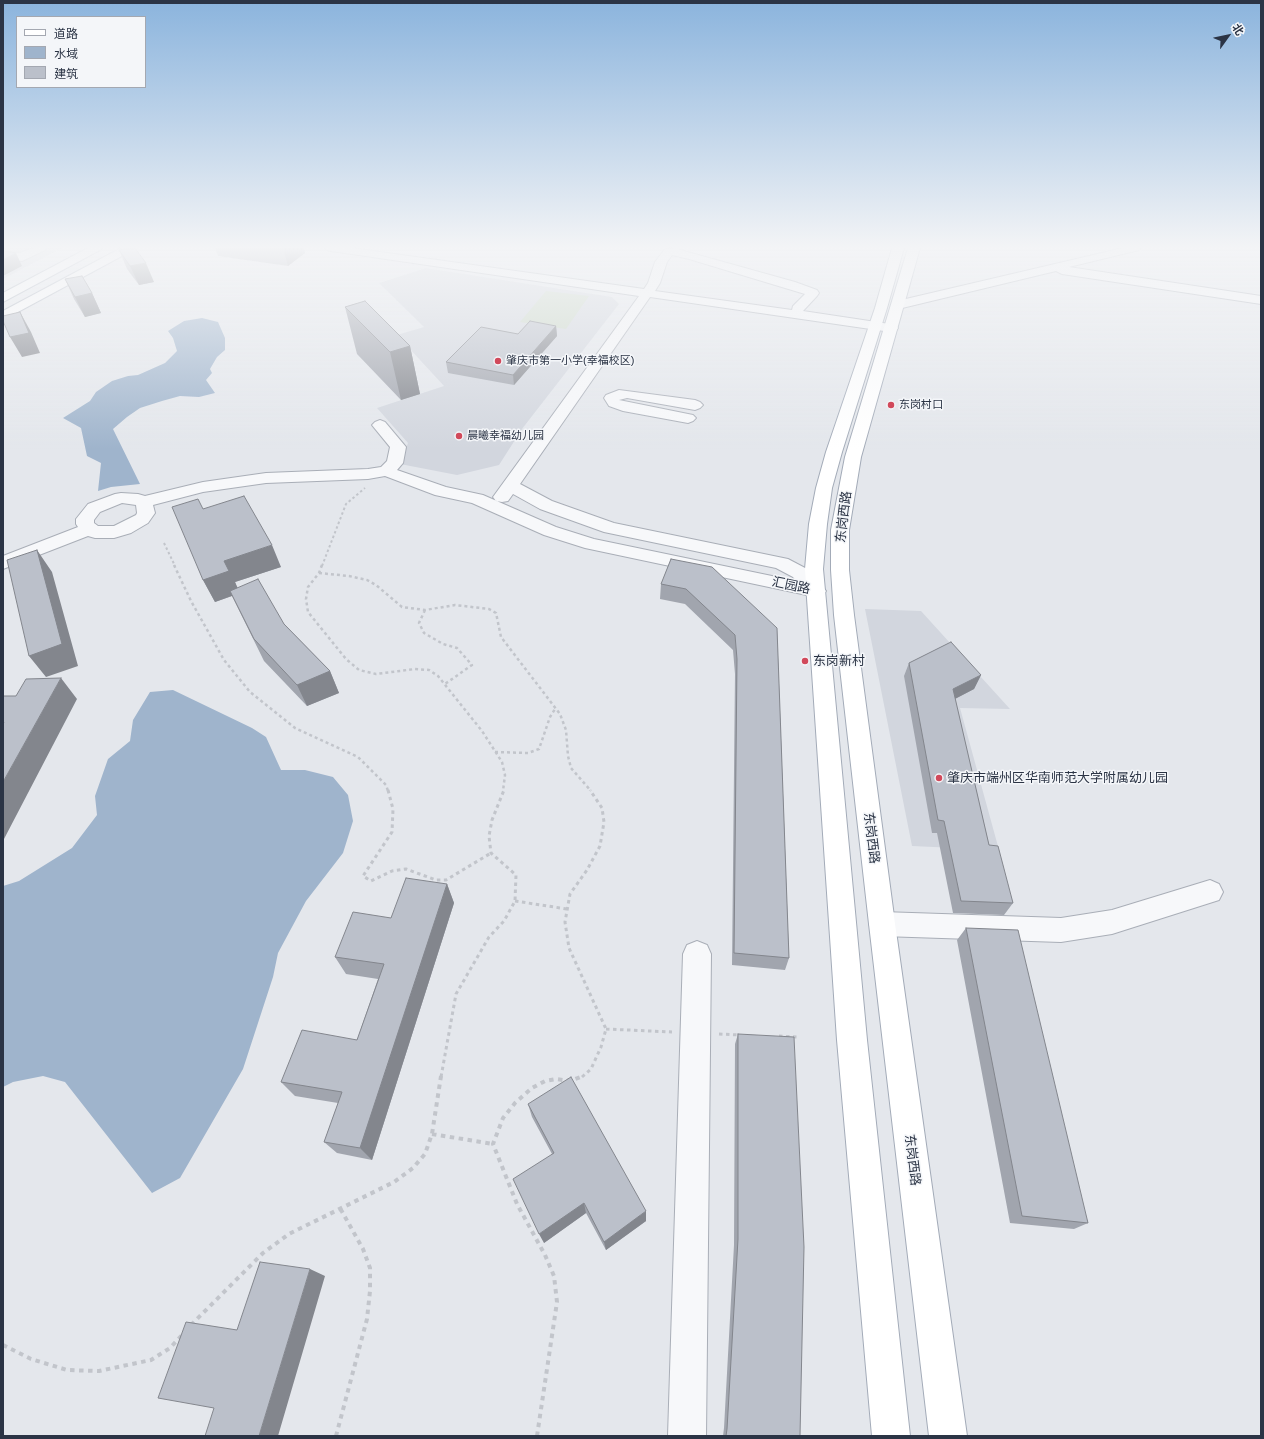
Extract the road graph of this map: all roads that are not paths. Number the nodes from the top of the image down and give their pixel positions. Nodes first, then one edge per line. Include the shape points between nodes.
1 (636, 315) edge
2 (846, 315) edge
3 (847, 315) edge
4 (887, 315) edge
5 (888, 315) edge
6 (902, 315) edge
7 (886, 320) junction
8 (594, 395) junction
9 (692, 411) dead end
10 (380, 425) dead end
11 (386, 471) junction
12 (510, 485) junction
13 (143, 502) junction
14 (494, 507) junction
15 (87, 524) junction
16 (3, 551) edge
17 (3, 563) edge
18 (816, 591) junction
19 (1210, 892) dead end
20 (882, 924) junction
21 (697, 954) dead end
22 (687, 1436) edge
23 (891, 1436) edge
24 (948, 1436) edge

1 - 8 street
2 - 7 street
3 - 7 street
4 - 7 main road, 东岗西路
5 - 7 main road, 东岗西路
6 - 7 street
7 - 18 main road, 东岗西路 via 836,444 824,488 814,569
7 - 20 main road, 东岗西路 via 853,457 840,530 844,615
8 - 9 street via 627,394
8 - 12 street
10 - 11 street via 398,447 395,463
11 - 13 street via 258,480 203,487
11 - 14 street, 汇园路
12 - 14 street
12 - 18 street, 汇园路 via 546,505 610,528 781,563 800,573
13 - 15 street via 130,498 111,500 94,508
13 - 15 street via 146,513 130,527 104,533 95,532
14 - 18 street, 汇园路 via 550,531 591,544
15 - 16 street
15 - 17 street
18 - 23 main road, 东岗西路 via 852,1040
19 - 20 street via 1112,922 1061,930
20 - 24 main road, 东岗西路
21 - 22 street

